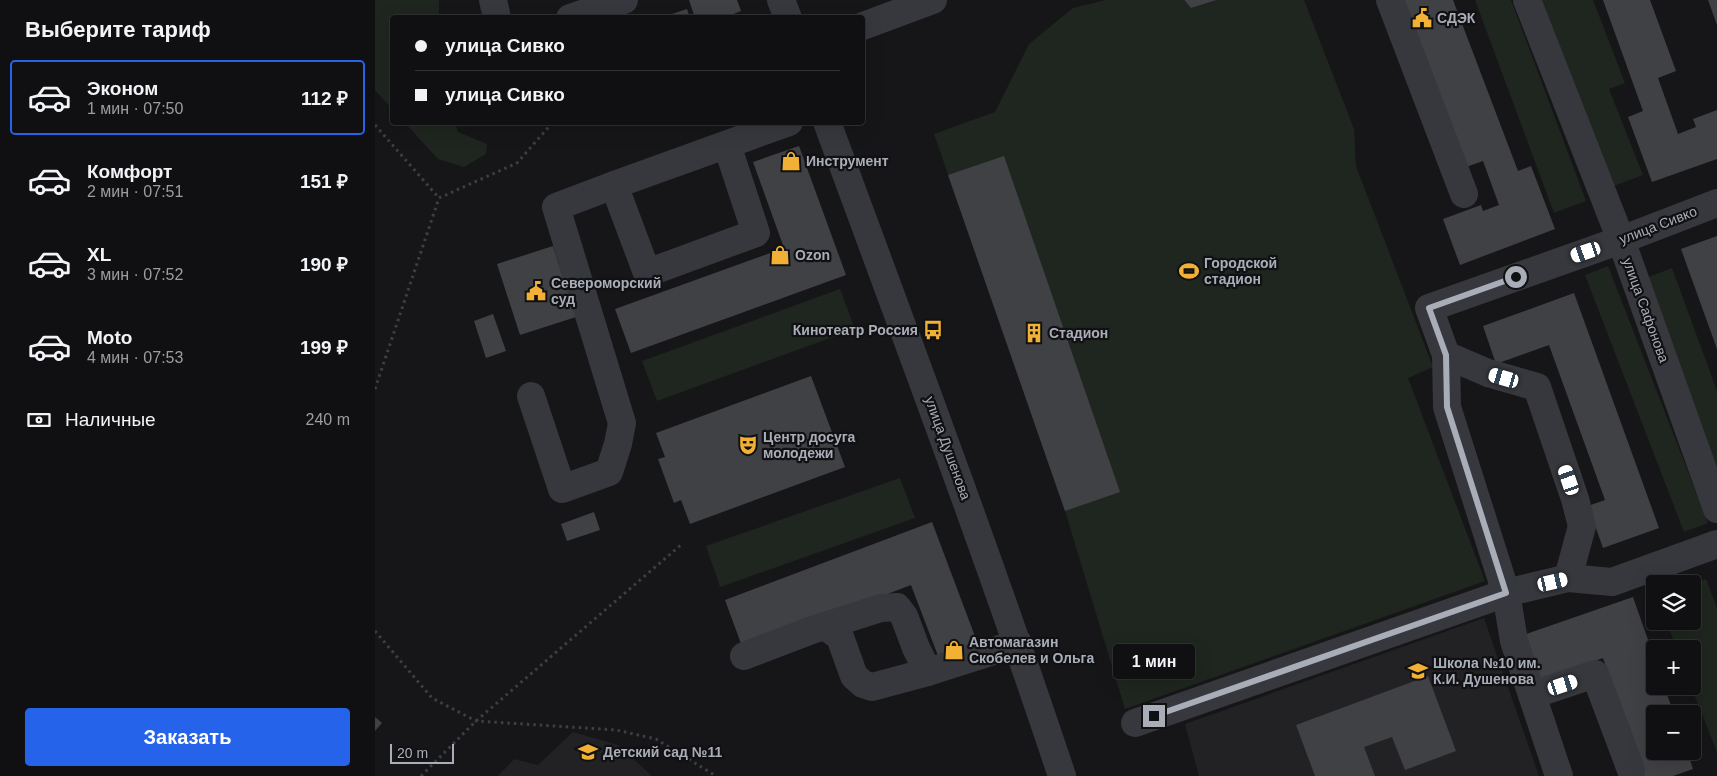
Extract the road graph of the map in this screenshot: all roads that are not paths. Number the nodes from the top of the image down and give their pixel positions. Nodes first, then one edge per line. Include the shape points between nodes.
1 (493, 0) edge
2 (623, 0) edge
3 (781, 0) edge
4 (933, 0) edge
5 (1390, 0) edge
6 (1527, 0) edge
7 (496, 15) edge
8 (579, 15) edge
9 (786, 15) edge
10 (865, 25) edge
11 (781, 125) edge
12 (828, 125) edge
13 (727, 145) junction
14 (614, 185) junction
15 (1464, 194) dead end
16 (1717, 203) edge
17 (1621, 240) junction
18 (1446, 355) junction
19 (531, 396) dead end
20 (1717, 509) edge
21 (1717, 544) edge
22 (1568, 578) junction
23 (1506, 593) junction
24 (825, 626) junction
25 (1018, 643) junction
26 (744, 656) dead end
27 (928, 672) junction
28 (1532, 695) junction
29 (1135, 723) dead end
30 (1631, 770) dead end
31 (1062, 776) edge
32 (1559, 776) edge

1 - 7 street
2 - 8 street
3 - 9 street
4 - 10 street
5 - 15 street
6 - 17 street, улица Сафонова
11 - 13 street
12 - 25 street, улица Душенова
13 - 14 street
13 - 14 street via 757,234 647,273
14 - 19 street via 555,207 622,423 609,472 562,490
16 - 17 street, улица Сивко
17 - 18 street, улица Сивко via 1429,308
17 - 20 street, улица Сафонова
18 - 22 street via 1488,373 1537,387 1582,526
18 - 23 street via 1447,407
21 - 22 street via 1612,582
22 - 23 street
23 - 28 street via 1514,641
23 - 29 street
24 - 26 street
24 - 27 street via 841,637 855,676 863,684 873,688
24 - 27 street via 881,608 897,608 904,616
25 - 27 street
25 - 31 street, улица Душенова
28 - 30 street via 1595,674
28 - 32 street

